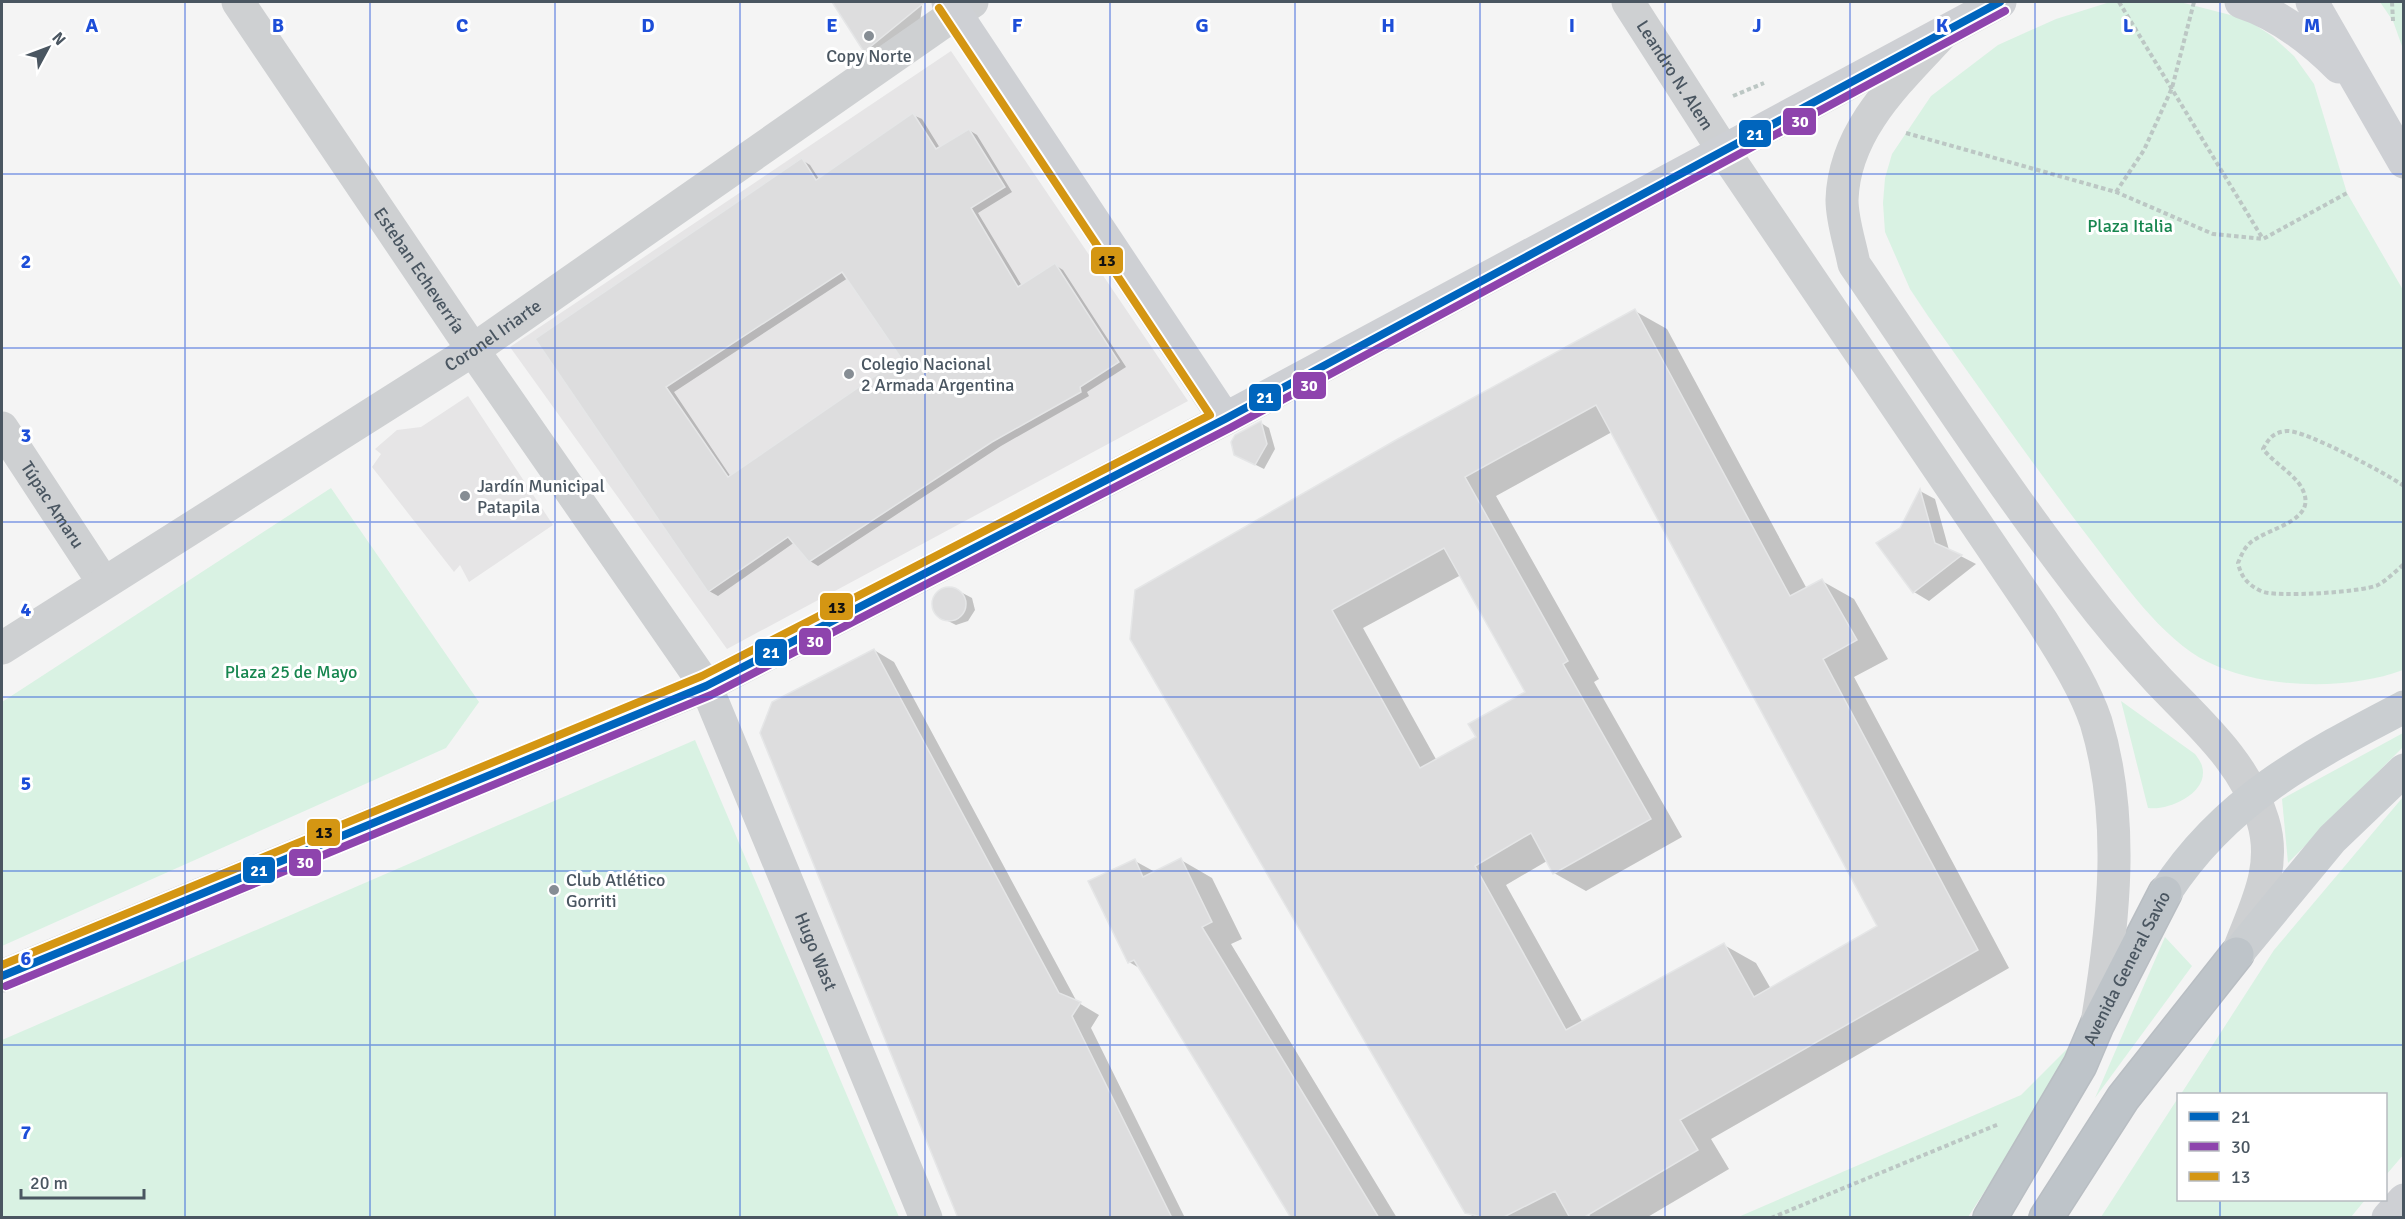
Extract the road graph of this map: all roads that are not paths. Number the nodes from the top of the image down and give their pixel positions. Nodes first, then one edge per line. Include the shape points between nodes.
1 (238, 2) edge
2 (1628, 2) edge
3 (2000, 2) edge
4 (2241, 2) edge
5 (2312, 2) edge
6 (958, 5) edge
7 (1943, 32) junction
8 (2364, 93) junction
9 (1723, 150) junction
10 (2403, 162) edge
11 (473, 350) junction
12 (1225, 419) junction
13 (2, 428) edge
14 (103, 582) junction
15 (2, 648) edge
16 (706, 686) junction
17 (2403, 707) edge
18 (2403, 770) edge
19 (2255, 796) junction
20 (2165, 893) joint
21 (2237, 954) junction
22 (2, 976) edge
23 (2097, 1025) junction
24 (2403, 1200) edge
25 (926, 1218) edge
26 (1990, 1218) edge
27 (2046, 1218) edge
28 (2388, 1218) edge

1 - 11 street, Esteban Echeverría
2 - 9 street, Leandro N. Alem
3 - 7 main road
4 - 8 main road via 2308,39
5 - 8 main road
6 - 11 street, Coronel Iriarte
6 - 12 main road
7 - 9 main road
7 - 19 street via 1878,105 1847,160 1842,202 1854,264 2080,587 2141,662 2216,738
8 - 10 main road
9 - 12 main road
9 - 23 street, Leandro N. Alem via 2042,621 2084,692 2101,744 2115,848 2112,936
11 - 14 street, Coronel Iriarte
11 - 16 street, Esteban Echeverría
12 - 16 main road
13 - 14 street, Túpac Amaru
14 - 15 street, Coronel Iriarte
16 - 22 main road
16 - 25 street, Hugo Wast
17 - 19 main road, Avenida General Savio via 2304,760
18 - 21 main road via 2331,839
19 - 20 main road, Avenida General Savio via 2193,852
19 - 21 street via 2267,835 2269,864 2263,890
20 - 23 highway, Avenida General Savio
21 - 27 highway via 2123,1098
23 - 26 highway, Avenida General Savio via 2080,1065
24 - 28 main road

